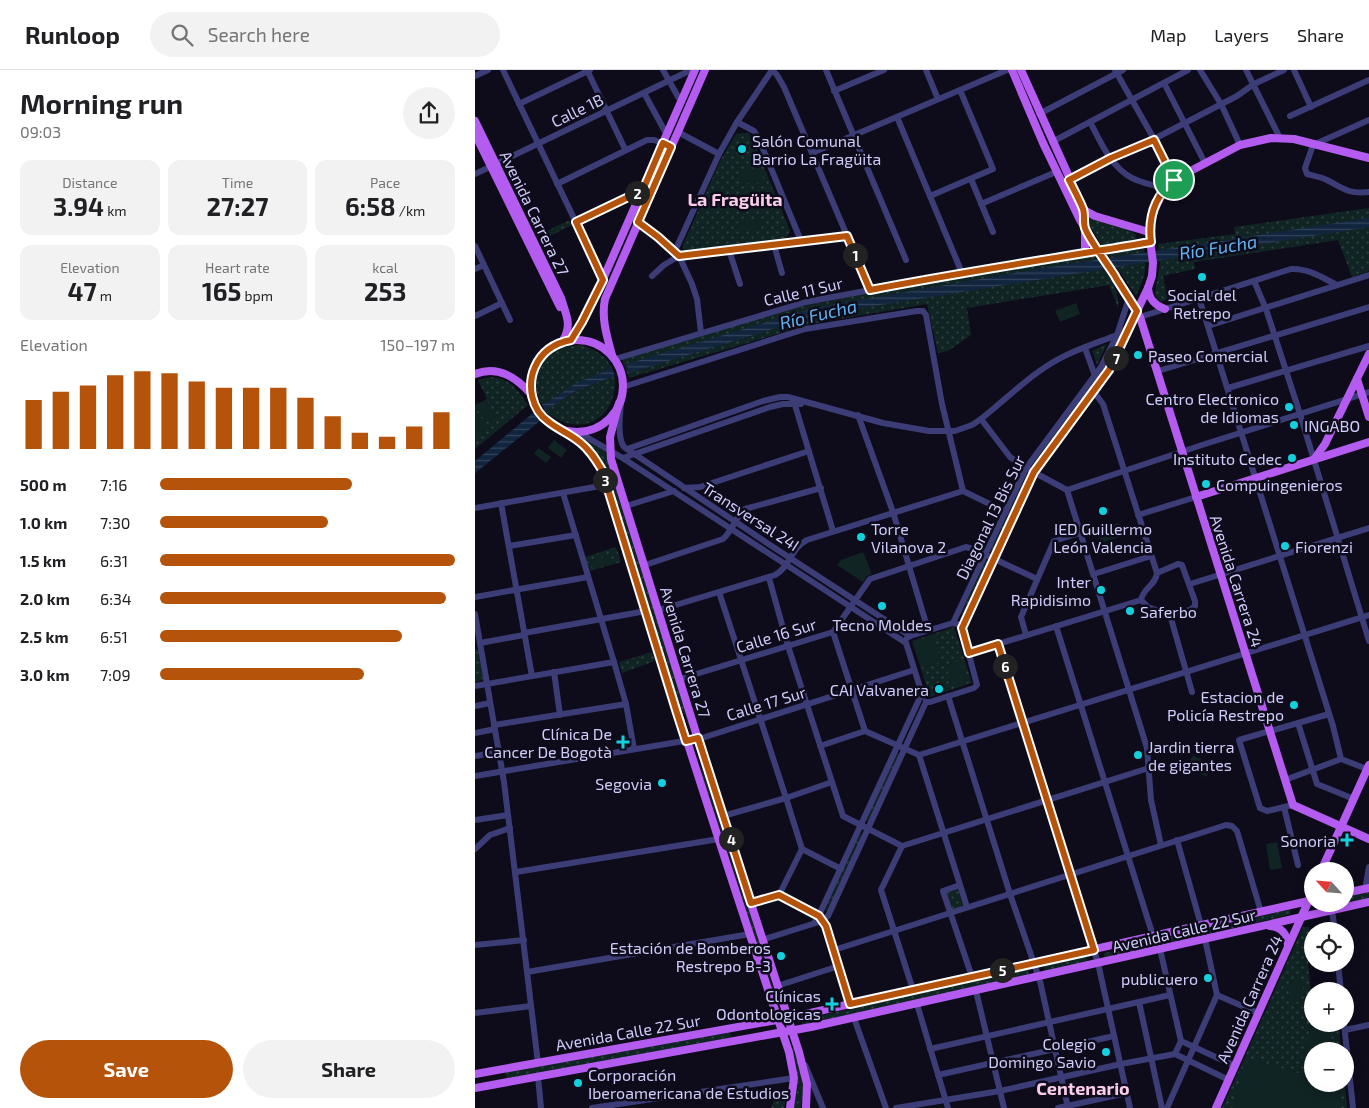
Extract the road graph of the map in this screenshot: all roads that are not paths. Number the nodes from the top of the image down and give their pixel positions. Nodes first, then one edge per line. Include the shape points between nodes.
1 (488, 70) edge
2 (503, 70) edge
3 (663, 70) edge
4 (691, 70) edge
5 (695, 70) edge
6 (705, 70) edge
7 (772, 70) edge
8 (825, 70) edge
9 (926, 70) edge
10 (1007, 70) edge
11 (1012, 70) edge
12 (1021, 70) edge
13 (1188, 70) edge
14 (1200, 70) edge
15 (1246, 70) edge
16 (1284, 70) edge
17 (1294, 70) edge
18 (588, 71) edge
19 (879, 71) edge
20 (1118, 71) edge
21 (475, 76) edge
22 (1369, 80) edge
23 (668, 81) junction
24 (1164, 83) junction
25 (1254, 84) junction
26 (960, 90) junction
27 (834, 91) junction
28 (644, 93) junction
29 (938, 99) junction
30 (1132, 100) junction
31 (681, 102) junction
32 (519, 104) junction
33 (1221, 104) junction
34 (1311, 106) junction
35 (606, 111) junction
36 (1039, 114) junction
37 (1290, 116) dead end
38 (897, 117) junction
39 (1369, 120) edge
40 (475, 121) edge
41 (737, 122) junction
42 (1090, 122) junction
43 (1186, 123) junction
44 (678, 132) junction
45 (475, 134) edge
46 (667, 135) junction
47 (854, 135) junction
48 (1280, 138) junction
49 (1154, 140) junction
50 (1052, 142) junction
51 (663, 143) junction
52 (538, 144) junction
53 (1313, 144) junction
54 (1240, 145) junction
55 (671, 147) junction
56 (625, 149) junction
57 (812, 153) junction
58 (719, 154) junction
59 (1111, 158) junction
60 (1369, 158) edge
61 (1205, 163) junction
62 (493, 166) junction
63 (1056, 172) junction
64 (475, 174) edge
65 (971, 179) junction
66 (1069, 180) junction
67 (1174, 180) junction
68 (557, 184) junction
69 (1165, 189) junction
70 (643, 190) junction
71 (1369, 192) edge
72 (930, 196) junction
73 (981, 204) junction
74 (1084, 210) junction
75 (576, 222) junction
76 (638, 222) junction
77 (1085, 229) junction
78 (993, 232) dead end
79 (1149, 232) junction
80 (847, 236) junction
81 (801, 242) junction
82 (774, 244) junction
83 (475, 246) edge
84 (1151, 246) junction
85 (729, 250) junction
86 (677, 253) junction
87 (1085, 253) junction
88 (1100, 253) junction
89 (906, 260) dead end
90 (484, 265) junction
91 (475, 269) edge
92 (782, 273) dead end
93 (962, 273) junction
94 (1369, 275) edge
95 (652, 276) dead end
96 (603, 280) junction
97 (1253, 281) junction
98 (741, 284) dead end
99 (1337, 285) junction
100 (1149, 288) junction
101 (870, 290) junction
102 (1129, 298) junction
103 (1199, 298) junction
104 (503, 303) junction
105 (1369, 307) edge
106 (1165, 309) junction
107 (1265, 309) junction
108 (1139, 314) junction
109 (475, 316) edge
110 (511, 320) dead end
111 (1208, 326) junction
112 (701, 333) junction
113 (1117, 335) junction
114 (1274, 336) junction
115 (566, 341) junction
116 (1369, 346) edge
117 (1085, 348) junction
118 (1217, 353) junction
119 (1369, 354) edge
120 (614, 357) junction
121 (1158, 371) junction
122 (1286, 371) junction
123 (475, 374) edge
124 (1095, 376) junction
125 (1357, 379) junction
126 (1228, 388) junction
127 (622, 390) junction
128 (1094, 392) junction
129 (1366, 393) edge
130 (531, 394) junction
131 (1348, 399) junction
132 (793, 401) junction
133 (619, 403) junction
134 (1300, 414) junction
135 (858, 416) junction
136 (1369, 417) edge
137 (981, 420) junction
138 (1058, 426) junction
139 (561, 429) junction
140 (1065, 431) junction
141 (578, 432) junction
142 (949, 432) junction
143 (1242, 432) junction
144 (1369, 442) edge
145 (627, 449) junction
146 (610, 450) junction
147 (809, 451) junction
148 (1182, 452) junction
149 (633, 454) junction
150 (623, 458) junction
151 (1313, 460) junction
152 (1026, 468) junction
153 (1034, 472) junction
154 (1124, 472) junction
155 (1256, 478) junction
156 (606, 485) junction
157 (700, 487) junction
158 (683, 488) junction
159 (821, 488) junction
160 (1067, 490) junction
161 (673, 491) junction
162 (963, 491) junction
163 (563, 492) junction
164 (697, 497) junction
165 (1196, 497) junction
166 (501, 503) junction
167 (626, 506) junction
168 (475, 508) edge
169 (893, 512) junction
170 (1006, 512) junction
171 (1138, 515) junction
172 (735, 522) junction
173 (1369, 528) edge
174 (732, 529) junction
175 (833, 531) junction
176 (1080, 533) junction
177 (576, 535) junction
178 (1338, 537) junction
179 (509, 546) junction
180 (985, 555) junction
181 (1151, 556) junction
182 (1280, 556) junction
183 (790, 558) junction
184 (993, 559) junction
185 (785, 564) junction
186 (645, 565) junction
187 (909, 566) junction
188 (1157, 573) junction
189 (1094, 574) junction
190 (1221, 575) junction
191 (589, 577) junction
192 (769, 578) junction
193 (1037, 579) junction
194 (1190, 584) junction
195 (516, 590) junction
196 (719, 592) junction
197 (475, 597) edge
198 (855, 600) junction
199 (1141, 600) junction
200 (850, 607) junction
201 (659, 610) junction
202 (646, 611) junction
203 (1105, 611) junction
204 (475, 614) edge
205 (1170, 615) junction
206 (1369, 615) edge
207 (1362, 617) junction
208 (601, 619) junction
209 (953, 623) junction
210 (1056, 626) junction
211 (962, 628) junction
212 (928, 630) junction
213 (833, 632) junction
214 (524, 634) junction
215 (1026, 635) junction
216 (1304, 635) junction
217 (909, 636) junction
218 (1369, 641) edge
219 (480, 644) junction
220 (905, 644) junction
221 (998, 644) junction
222 (788, 646) junction
223 (969, 653) junction
224 (1245, 653) junction
225 (742, 660) junction
226 (614, 662) junction
227 (915, 670) junction
228 (1186, 671) junction
229 (554, 672) junction
230 (532, 676) junction
231 (680, 679) junction
232 (487, 684) junction
233 (475, 686) edge
234 (852, 690) junction
235 (1130, 690) junction
236 (1193, 692) dead end
237 (922, 694) junction
238 (948, 696) junction
239 (926, 702) junction
240 (490, 703) junction
241 (626, 704) junction
242 (807, 704) junction
243 (1081, 705) junction
244 (475, 706) edge
245 (1329, 714) junction
246 (560, 715) junction
247 (761, 719) junction
248 (1023, 723) junction
249 (1298, 724) junction
250 (495, 727) junction
251 (865, 731) junction
252 (1270, 731) junction
253 (475, 733) edge
254 (698, 738) junction
255 (686, 741) junction
256 (963, 742) junction
257 (821, 746) junction
258 (902, 748) junction
259 (634, 749) junction
260 (499, 752) junction
261 (919, 755) junction
262 (475, 756) edge
263 (1341, 760) junction
264 (1368, 767) edge
265 (1149, 768) junction
266 (1313, 770) junction
267 (502, 771) junction
268 (475, 776) edge
269 (1285, 780) junction
270 (832, 782) junction
271 (1105, 782) junction
272 (787, 798) junction
273 (1353, 799) junction
274 (1047, 800) junction
275 (1293, 805) junction
276 (1284, 807) junction
277 (508, 814) junction
278 (723, 816) junction
279 (987, 819) junction
280 (475, 820) edge
281 (861, 826) junction
282 (1341, 827) junction
283 (510, 828) junction
284 (868, 830) junction
285 (943, 833) junction
286 (719, 839) junction
287 (1369, 839) edge
288 (1177, 840) junction
289 (1161, 845) junction
290 (902, 846) junction
291 (475, 849) edge
292 (801, 849) junction
293 (1128, 856) junction
294 (1325, 862) edge
295 (1298, 865) dead end
296 (1369, 866) edge
297 (841, 869) junction
298 (516, 872) junction
299 (1071, 874) junction
300 (960, 886) junction
301 (1368, 886) edge
302 (1354, 890) edge
303 (1010, 894) junction
304 (779, 895) junction
305 (1304, 902) edge
306 (1369, 902) edge
307 (751, 903) junction
308 (1354, 906) edge
309 (967, 907) junction
310 (1304, 911) edge
311 (951, 912) junction
312 (1261, 912) junction
313 (1327, 912) edge
314 (822, 918) junction
315 (1300, 918) junction
316 (1201, 925) junction
317 (1267, 925) junction
318 (894, 930) junction
319 (750, 934) junction
320 (1153, 936) junction
321 (1205, 939) junction
322 (523, 940) junction
323 (762, 940) junction
324 (475, 945) edge
325 (1288, 946) junction
326 (1160, 949) junction
327 (833, 950) junction
328 (1094, 950) junction
329 (769, 960) junction
330 (759, 963) junction
331 (1034, 963) junction
332 (1098, 963) junction
333 (839, 966) junction
334 (527, 972) junction
335 (1039, 976) junction
336 (972, 977) junction
337 (777, 986) junction
338 (913, 990) junction
339 (976, 991) junction
340 (1170, 995) junction
341 (1217, 995) junction
342 (1139, 1002) junction
343 (850, 1004) junction
344 (917, 1004) junction
345 (531, 1006) junction
346 (1109, 1009) junction
347 (475, 1013) edge
348 (1258, 1013) junction
349 (788, 1018) junction
350 (854, 1018) junction
351 (777, 1020) junction
352 (1049, 1022) junction
353 (1369, 1026) edge
354 (1354, 1027) edge
355 (792, 1031) junction
356 (1345, 1032) edge
357 (782, 1033) junction
358 (987, 1036) junction
359 (1114, 1036) junction
360 (1181, 1041) junction
361 (1194, 1047) junction
362 (931, 1049) junction
363 (1055, 1049) junction
364 (799, 1052) junction
365 (1175, 1054) junction
366 (1151, 1057) junction
367 (1188, 1060) junction
368 (538, 1063) junction
369 (993, 1063) junction
370 (1121, 1064) junction
371 (1235, 1066) junction
372 (475, 1074) edge
373 (938, 1075) junction
374 (538, 1077) junction
375 (1061, 1077) junction
376 (794, 1078) junction
377 (1229, 1080) junction
378 (475, 1088) edge
379 (999, 1091) junction
380 (1127, 1093) junction
381 (945, 1100) junction
382 (1068, 1107) edge
383 (541, 1108) edge
384 (592, 1108) edge
385 (790, 1108) edge
386 (806, 1108) edge
387 (823, 1108) edge
388 (885, 1108) edge
389 (896, 1108) edge
390 (948, 1108) edge
391 (1004, 1108) edge
392 (1058, 1108) edge
393 (1130, 1108) edge
394 (1162, 1108) edge
395 (1167, 1108) edge
396 (1216, 1108) edge
397 (1353, 1108) edge

1 - 21 street
2 - 32 street
3 - 23 street
4 - 23 street, Calle 1B
5 - 31 main road
6 - 44 main road
7 - 41 street
7 - 57 street via 784,87
8 - 27 street
9 - 29 street
10 - 26 street
11 - 63 main road, Avenida Carrera 24
12 - 36 main road
13 - 24 street
14 - 33 street
15 - 25 street
16 - 25 street
17 - 34 street
18 - 32 street
18 - 35 street
19 - 27 street
20 - 30 street
20 - 36 street
22 - 34 street
23 - 28 street, Calle 1B
23 - 31 street
24 - 30 street
24 - 43 street
25 - 33 street
25 - 48 street
26 - 29 street
26 - 65 street via 993,169
27 - 47 street
28 - 35 street, Calle 1B
28 - 46 street
29 - 38 street
30 - 42 street
30 - 49 street
31 - 46 main road
32 - 52 street
33 - 43 street
33 - 54 street
34 - 37 street
35 - 52 street, Calle 1B
35 - 56 street
36 - 50 main road
38 - 47 street
38 - 72 street
39 - 53 street
40 - 62 main road, Avenida Carrera 27
41 - 58 street
41 - 81 street via 756,134
42 - 50 street
42 - 59 street
43 - 49 street
43 - 61 street
44 - 55 main road
44 - 58 street
45 - 62 main road, Avenida Carrera 27
46 - 51 main road
47 - 57 street
47 - 89 street
48 - 53 main road
48 - 54 main road
49 - 59 street
49 - 67 street
50 - 66 main road
51 - 55 street
51 - 56 street via 647,140
51 - 70 main road
52 - 62 street, Calle 1B
52 - 68 street
53 - 60 main road
53 - 71 street via 1306,172 1347,192
54 - 61 main road
55 - 76 main road
56 - 68 street
57 - 80 street
58 - 86 street
59 - 66 street
59 - 69 street via 1130,177
61 - 67 main road
62 - 64 street, Calle 1B
62 - 115 main road, Avenida Carrera 27 via 567,319
63 - 73 street
63 - 77 main road, Avenida Carrera 24
65 - 72 street
65 - 73 street
66 - 74 main road
67 - 69 main road
68 - 75 street
69 - 79 main road via 1153,209
70 - 75 street
70 - 96 main road
72 - 93 street
73 - 78 street
74 - 77 main road
74 - 79 main road
75 - 96 street
76 - 86 street
76 - 120 main road via 604,304 604,321
77 - 87 main road
77 - 88 main road, Avenida Carrera 24
79 - 84 main road
80 - 81 street
80 - 101 street
81 - 82 street
82 - 85 street
82 - 92 street
83 - 90 street
84 - 88 street, Calle 11 Sur
84 - 100 main road via 1153,263
85 - 86 street
85 - 98 street
86 - 95 street
86 - 112 street via 697,300
87 - 88 street, Calle 11 Sur
87 - 93 street, Calle 11 Sur
88 - 102 main road, Avenida Carrera 24
90 - 91 street
90 - 104 street
93 - 101 street, Calle 11 Sur
94 - 99 street
96 - 115 main road via 582,322
97 - 99 street via 1295,269 1310,272
97 - 103 street
97 - 107 street
99 - 107 street
100 - 106 main road via 1154,303
100 - 108 main road
101 - 112 street, Calle 11 Sur via 806,302
102 - 108 main road, Avenida Carrera 24
102 - 113 street, Diagonal 13 Bis Sur
103 - 106 street
103 - 111 street
104 - 109 street
104 - 110 street
105 - 114 street
106 - 108 street
107 - 111 street
107 - 114 street
108 - 121 main road, Avenida Carrera 24
108 - 128 street, Diagonal 13 Bis Sur
111 - 118 street
112 - 120 street, Calle 11 Sur
113 - 117 street
113 - 124 street, Diagonal 13 Bis Sur
114 - 118 street
114 - 122 street
115 - 120 main road via 594,342
115 - 130 main road via 549,348 537,362
116 - 122 street
117 - 124 street
117 - 137 street via 1041,370
118 - 121 street
118 - 126 street
119 - 125 main road
120 - 127 main road via 622,376
121 - 148 main road, Avenida Carrera 24
122 - 126 street
122 - 134 street
123 - 130 main road via 489,371 506,374
124 - 138 street, Diagonal 13 Bis Sur
125 - 129 main road
125 - 131 main road
126 - 143 street
127 - 133 main road
127 - 142 street via 805,329 923,311
127 - 145 street via 620,435 622,445
128 - 140 street, Diagonal 13 Bis Sur
128 - 154 street via 1103,404
129 - 131 street
129 - 136 main road
130 - 139 main road via 540,414
131 - 134 street
131 - 151 main road
132 - 135 street
132 - 145 street via 785,397 768,400
132 - 147 street
132 - 149 street
133 - 141 main road via 607,420
133 - 146 main road, Avenida Carrera 27
134 - 143 street
134 - 151 street
135 - 142 street via 898,426
135 - 169 street
137 - 142 street
137 - 152 street via 1006,452
138 - 140 street
138 - 152 street, Diagonal 13 Bis Sur
139 - 141 main road
139 - 156 main road, Avenida Carrera 27 via 592,454 602,470
140 - 153 street, Diagonal 13 Bis Sur
141 - 146 street, Transversal 24I
142 - 162 street
143 - 148 street
143 - 155 street
144 - 151 main road
145 - 149 street, Transversal 24I
146 - 150 street, Transversal 24I
146 - 167 main road, Avenida Carrera 27
147 - 157 street
147 - 159 street
148 - 154 street
148 - 165 main road, Avenida Carrera 24
149 - 150 street
149 - 158 street, Transversal 24I
150 - 161 street, Transversal 24I
151 - 155 main road
151 - 178 street
152 - 153 street
152 - 170 street, Diagonal 13 Bis Sur
153 - 160 street
153 - 184 street, Diagonal 13 Bis Sur
154 - 160 street
154 - 171 street
155 - 165 main road
155 - 182 street
156 - 163 street
156 - 202 main road, Avenida Carrera 27
157 - 158 street
157 - 164 street
158 - 161 street
158 - 164 street, Transversal 24I
159 - 172 street via 743,510
159 - 175 street
160 - 176 street
161 - 167 street
161 - 174 street, Transversal 24I
162 - 169 street
162 - 170 street
163 - 166 street
163 - 177 street
164 - 172 street, Transversal 24I
165 - 171 street
165 - 190 main road, Avenida Carrera 24
166 - 168 street
166 - 179 street
167 - 186 main road, Avenida Carrera 27
169 - 175 street
169 - 187 street
170 - 180 street, Diagonal 13 Bis Sur
171 - 181 street
172 - 174 street
172 - 183 street, Transversal 24I
173 - 178 street
174 - 185 street, Transversal 24I
174 - 186 street via 717,542
175 - 183 street via 802,542
176 - 189 street
176 - 193 street via 1054,541
177 - 179 street
177 - 191 street
178 - 182 street
178 - 207 street
179 - 195 street
180 - 184 street
180 - 187 street, Calle 16 Sur via 968,547
180 - 209 street, Diagonal 13 Bis Sur
181 - 188 street
181 - 189 street
182 - 190 street
182 - 216 street
183 - 185 street
183 - 198 street, Transversal 24I
184 - 193 street
184 - 211 street, Diagonal 13 Bis Sur
185 - 192 street via 779,573
185 - 200 street, Transversal 24I
186 - 201 main road, Avenida Carrera 27
187 - 198 street, Calle 16 Sur via 870,579
187 - 212 street
188 - 194 street via 1182,565
188 - 199 street
189 - 203 street
190 - 194 street
190 - 224 main road, Avenida Carrera 24
191 - 195 street
191 - 208 street
192 - 196 street
192 - 222 street
193 - 215 street via 1021,616
194 - 205 street via 1195,606
195 - 197 street
195 - 214 street
196 - 201 street
196 - 225 street
198 - 200 street, Calle 16 Sur
198 - 217 street, Transversal 24I
199 - 203 street
199 - 205 street via 1148,607
200 - 213 street, Calle 16 Sur
200 - 220 street, Transversal 24I
201 - 231 main road, Avenida Carrera 27
202 - 208 street
202 - 255 main road, Avenida Carrera 27
203 - 210 street
203 - 235 street
204 - 219 street
205 - 228 street
206 - 207 street
207 - 216 street
207 - 218 street
208 - 214 street
208 - 226 street
209 - 211 street
209 - 212 street
210 - 215 street
210 - 243 street
211 - 223 street
212 - 217 street
213 - 222 street, Calle 16 Sur
213 - 234 street
214 - 219 street
214 - 230 street
215 - 221 street
216 - 224 street
216 - 245 street
217 - 220 street
219 - 232 street
220 - 227 street
221 - 223 street
221 - 248 street
222 - 225 street, Calle 16 Sur
222 - 242 street
223 - 238 street via 977,685
224 - 228 street
224 - 252 main road, Avenida Carrera 24
225 - 231 street, Calle 16 Sur
225 - 247 street
226 - 229 street
226 - 241 street
227 - 234 street, Calle 17 Sur
227 - 237 street
228 - 235 street
228 - 236 street
229 - 230 street
229 - 246 street
230 - 232 street
231 - 254 main road, Avenida Carrera 27
232 - 233 street
232 - 240 street
234 - 242 street, Calle 17 Sur
234 - 251 street
235 - 243 street
235 - 265 street via 1147,748
237 - 239 street
237 - 258 street
238 - 239 street
238 - 256 street
239 - 258 street
240 - 244 street
240 - 250 street
241 - 246 street
241 - 259 street
242 - 247 street, Calle 17 Sur
242 - 257 street
243 - 248 street
243 - 271 street
245 - 249 street
245 - 263 street
246 - 250 street
247 - 254 street, Calle 17 Sur
247 - 272 street
248 - 256 street
248 - 274 street
249 - 252 street
249 - 266 street
250 - 253 street
250 - 260 street
251 - 257 street
251 - 258 street
252 - 269 main road, Avenida Carrera 24
252 - 276 street via 1239,740 1258,805 1263,811
254 - 255 street, Calle 17 Sur
254 - 278 main road, Avenida Carrera 27
255 - 259 street, Calle 17 Sur
255 - 286 main road, Avenida Carrera 27
256 - 261 street
256 - 279 street
257 - 270 street
258 - 261 street
258 - 281 street
258 - 284 street
259 - 267 street, Calle 17 Sur
260 - 262 street
260 - 267 street
261 - 285 street
263 - 264 street
263 - 266 street
264 - 273 main road
265 - 271 street
265 - 289 street via 1151,800
266 - 269 street
266 - 273 street via 1317,784
267 - 268 street, Calle 17 Sur
267 - 277 street
269 - 275 main road, Avenida Carrera 24
270 - 272 street
270 - 281 street via 843,816
271 - 274 street
271 - 293 street
272 - 278 street
272 - 292 street
273 - 282 main road
274 - 279 street
274 - 299 street
275 - 276 street
275 - 282 main road
276 - 295 street
277 - 280 street
277 - 283 street
278 - 307 main road, Avenida Carrera 27
279 - 285 street
279 - 303 street
281 - 284 street
281 - 297 street
282 - 287 main road
282 - 294 main road
283 - 291 street via 490,835
283 - 298 street
284 - 290 street
284 - 314 street via 829,913
285 - 290 street
285 - 300 street
286 - 298 street
286 - 319 main road, Avenida Carrera 27
288 - 289 street
288 - 312 street via 1232,826 1237,831
288 - 316 street
289 - 293 street
290 - 318 street via 881,890
292 - 297 street
292 - 304 street
293 - 299 street
293 - 320 street
296 - 301 street
297 - 314 street
298 - 322 street
299 - 303 street
299 - 328 street
300 - 309 street
300 - 311 street via 943,891
301 - 302 main road
303 - 309 street
303 - 331 street
304 - 307 street
304 - 314 street
305 - 312 main road, Avenida Calle 22 Sur
306 - 308 main road, Avenida Calle 22 Sur
307 - 323 main road, Avenida Carrera 27
309 - 311 street
310 - 315 main road, Avenida Carrera 24
311 - 318 street
311 - 336 street
312 - 316 main road, Avenida Calle 22 Sur
313 - 315 main road, Avenida Calle 22 Sur
314 - 323 street via 813,924
314 - 327 street
315 - 317 main road, Avenida Calle 22 Sur
315 - 325 main road, Avenida Carrera 24
316 - 320 main road, Avenida Calle 22 Sur
317 - 321 main road, Avenida Calle 22 Sur
317 - 325 main road via 1282,930 1287,936
318 - 327 street
318 - 338 street
319 - 330 main road, Avenida Carrera 27
319 - 334 street
320 - 328 main road, Avenida Calle 22 Sur
321 - 326 main road, Avenida Calle 22 Sur
321 - 341 street
322 - 324 street
322 - 334 street
323 - 329 main road, Avenida Carrera 27
325 - 348 main road, Avenida Carrera 24
326 - 332 main road, Avenida Calle 22 Sur
326 - 340 street
327 - 333 street
328 - 331 main road, Avenida Calle 22 Sur
328 - 332 street
329 - 330 main road
329 - 337 main road, Avenida Carrera 27
330 - 351 main road, Avenida Carrera 27
331 - 335 street
331 - 336 main road, Avenida Calle 22 Sur
332 - 335 main road, Avenida Calle 22 Sur
332 - 346 street
333 - 337 street
333 - 343 street
334 - 345 street
335 - 339 main road, Avenida Calle 22 Sur
335 - 352 street
336 - 338 main road, Avenida Calle 22 Sur
337 - 349 main road, Avenida Carrera 27
338 - 343 main road, Avenida Calle 22 Sur
339 - 344 main road, Avenida Calle 22 Sur
339 - 358 street
340 - 342 street
340 - 360 street
341 - 348 street
341 - 361 street
342 - 346 street
342 - 366 street
343 - 349 main road, Avenida Calle 22 Sur
344 - 350 main road, Avenida Calle 22 Sur
344 - 362 street
345 - 347 street
345 - 368 street
346 - 352 street
346 - 359 street
348 - 371 main road, Avenida Carrera 24
349 - 351 main road, Avenida Calle 22 Sur
349 - 355 main road, Avenida Carrera 27
350 - 355 main road, Avenida Calle 22 Sur
350 - 388 street
351 - 357 main road, Avenida Carrera 27
351 - 368 main road, Avenida Calle 22 Sur
352 - 358 street
352 - 363 street
353 - 354 street
355 - 357 main road, Avenida Calle 22 Sur
355 - 364 main road, Avenida Carrera 27
356 - 397 street
357 - 374 main road, Avenida Calle 22 Sur
357 - 376 main road, Avenida Carrera 27
358 - 362 street
358 - 369 street
359 - 363 street
359 - 370 street
360 - 361 street
360 - 365 street
361 - 367 street
361 - 371 street
362 - 373 street
363 - 369 street
363 - 375 street
364 - 386 main road, Avenida Carrera 27 via 807,1084
364 - 387 street
365 - 366 street
365 - 367 street
366 - 370 street
366 - 394 street
367 - 377 street
367 - 395 street
368 - 372 main road, Avenida Calle 22 Sur
369 - 373 street
369 - 379 street
370 - 375 street
370 - 380 street
371 - 377 main road, Avenida Carrera 24
373 - 381 street
374 - 378 main road, Avenida Calle 22 Sur
374 - 383 street
375 - 379 street
375 - 382 street
376 - 384 street
376 - 385 main road, Avenida Carrera 27
377 - 396 main road, Avenida Carrera 24
379 - 381 street
379 - 391 street
380 - 382 street
380 - 393 street
381 - 389 street
381 - 390 street
382 - 392 street

